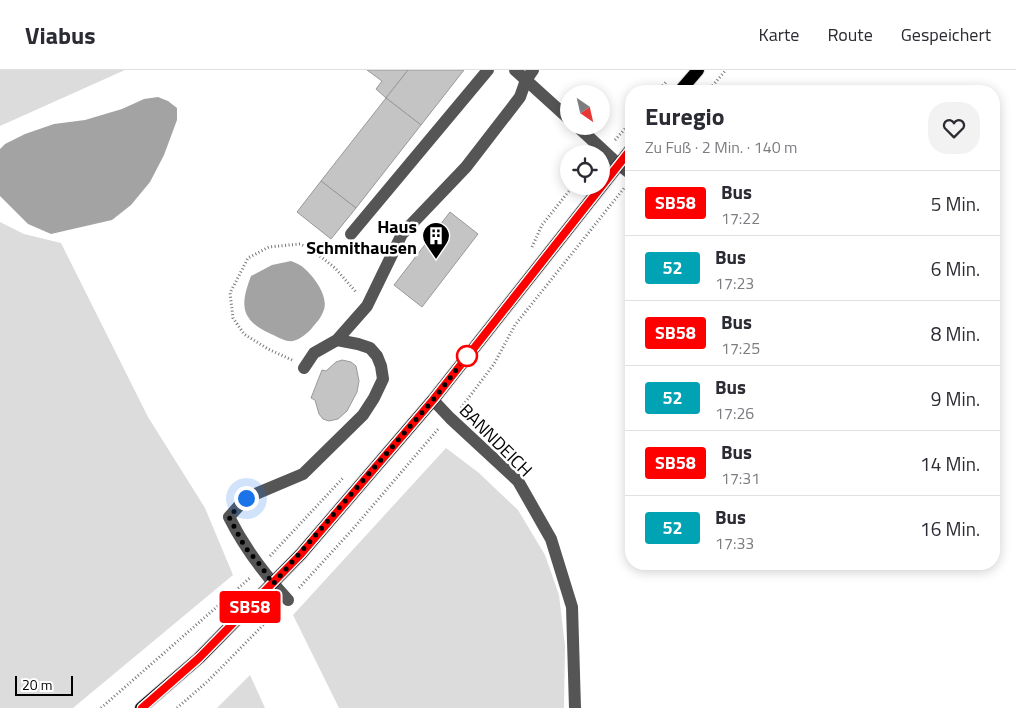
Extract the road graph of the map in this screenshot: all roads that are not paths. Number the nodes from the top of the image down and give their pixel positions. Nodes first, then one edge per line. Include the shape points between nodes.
1 (488, 70) edge
2 (515, 70) edge
3 (698, 70) edge
4 (530, 75) edge
5 (685, 85) edge
6 (560, 109) edge
7 (587, 135) edge
8 (625, 157) edge
9 (619, 164) junction
10 (625, 169) edge
11 (351, 234) dead end
12 (336, 340) junction
13 (304, 368) road end
14 (433, 400) junction
15 (273, 584) junction
16 (288, 600) road end
17 (142, 708) edge
18 (575, 708) edge

1 - 11 street
2 - 4 street
3 - 5 main road
4 - 6 street
4 - 12 street via 520,97 466,167 402,234 367,306
7 - 9 street
8 - 9 main road
9 - 10 street
9 - 14 main road
12 - 13 street via 314,353
12 - 15 street via 370,348 377,356 383,380 374,398 362,415 303,474 246,498 229,517 245,547
14 - 15 main road
14 - 18 street, BANNDEICH via 518,481 551,539 572,607
15 - 16 street
15 - 17 main road via 199,658

